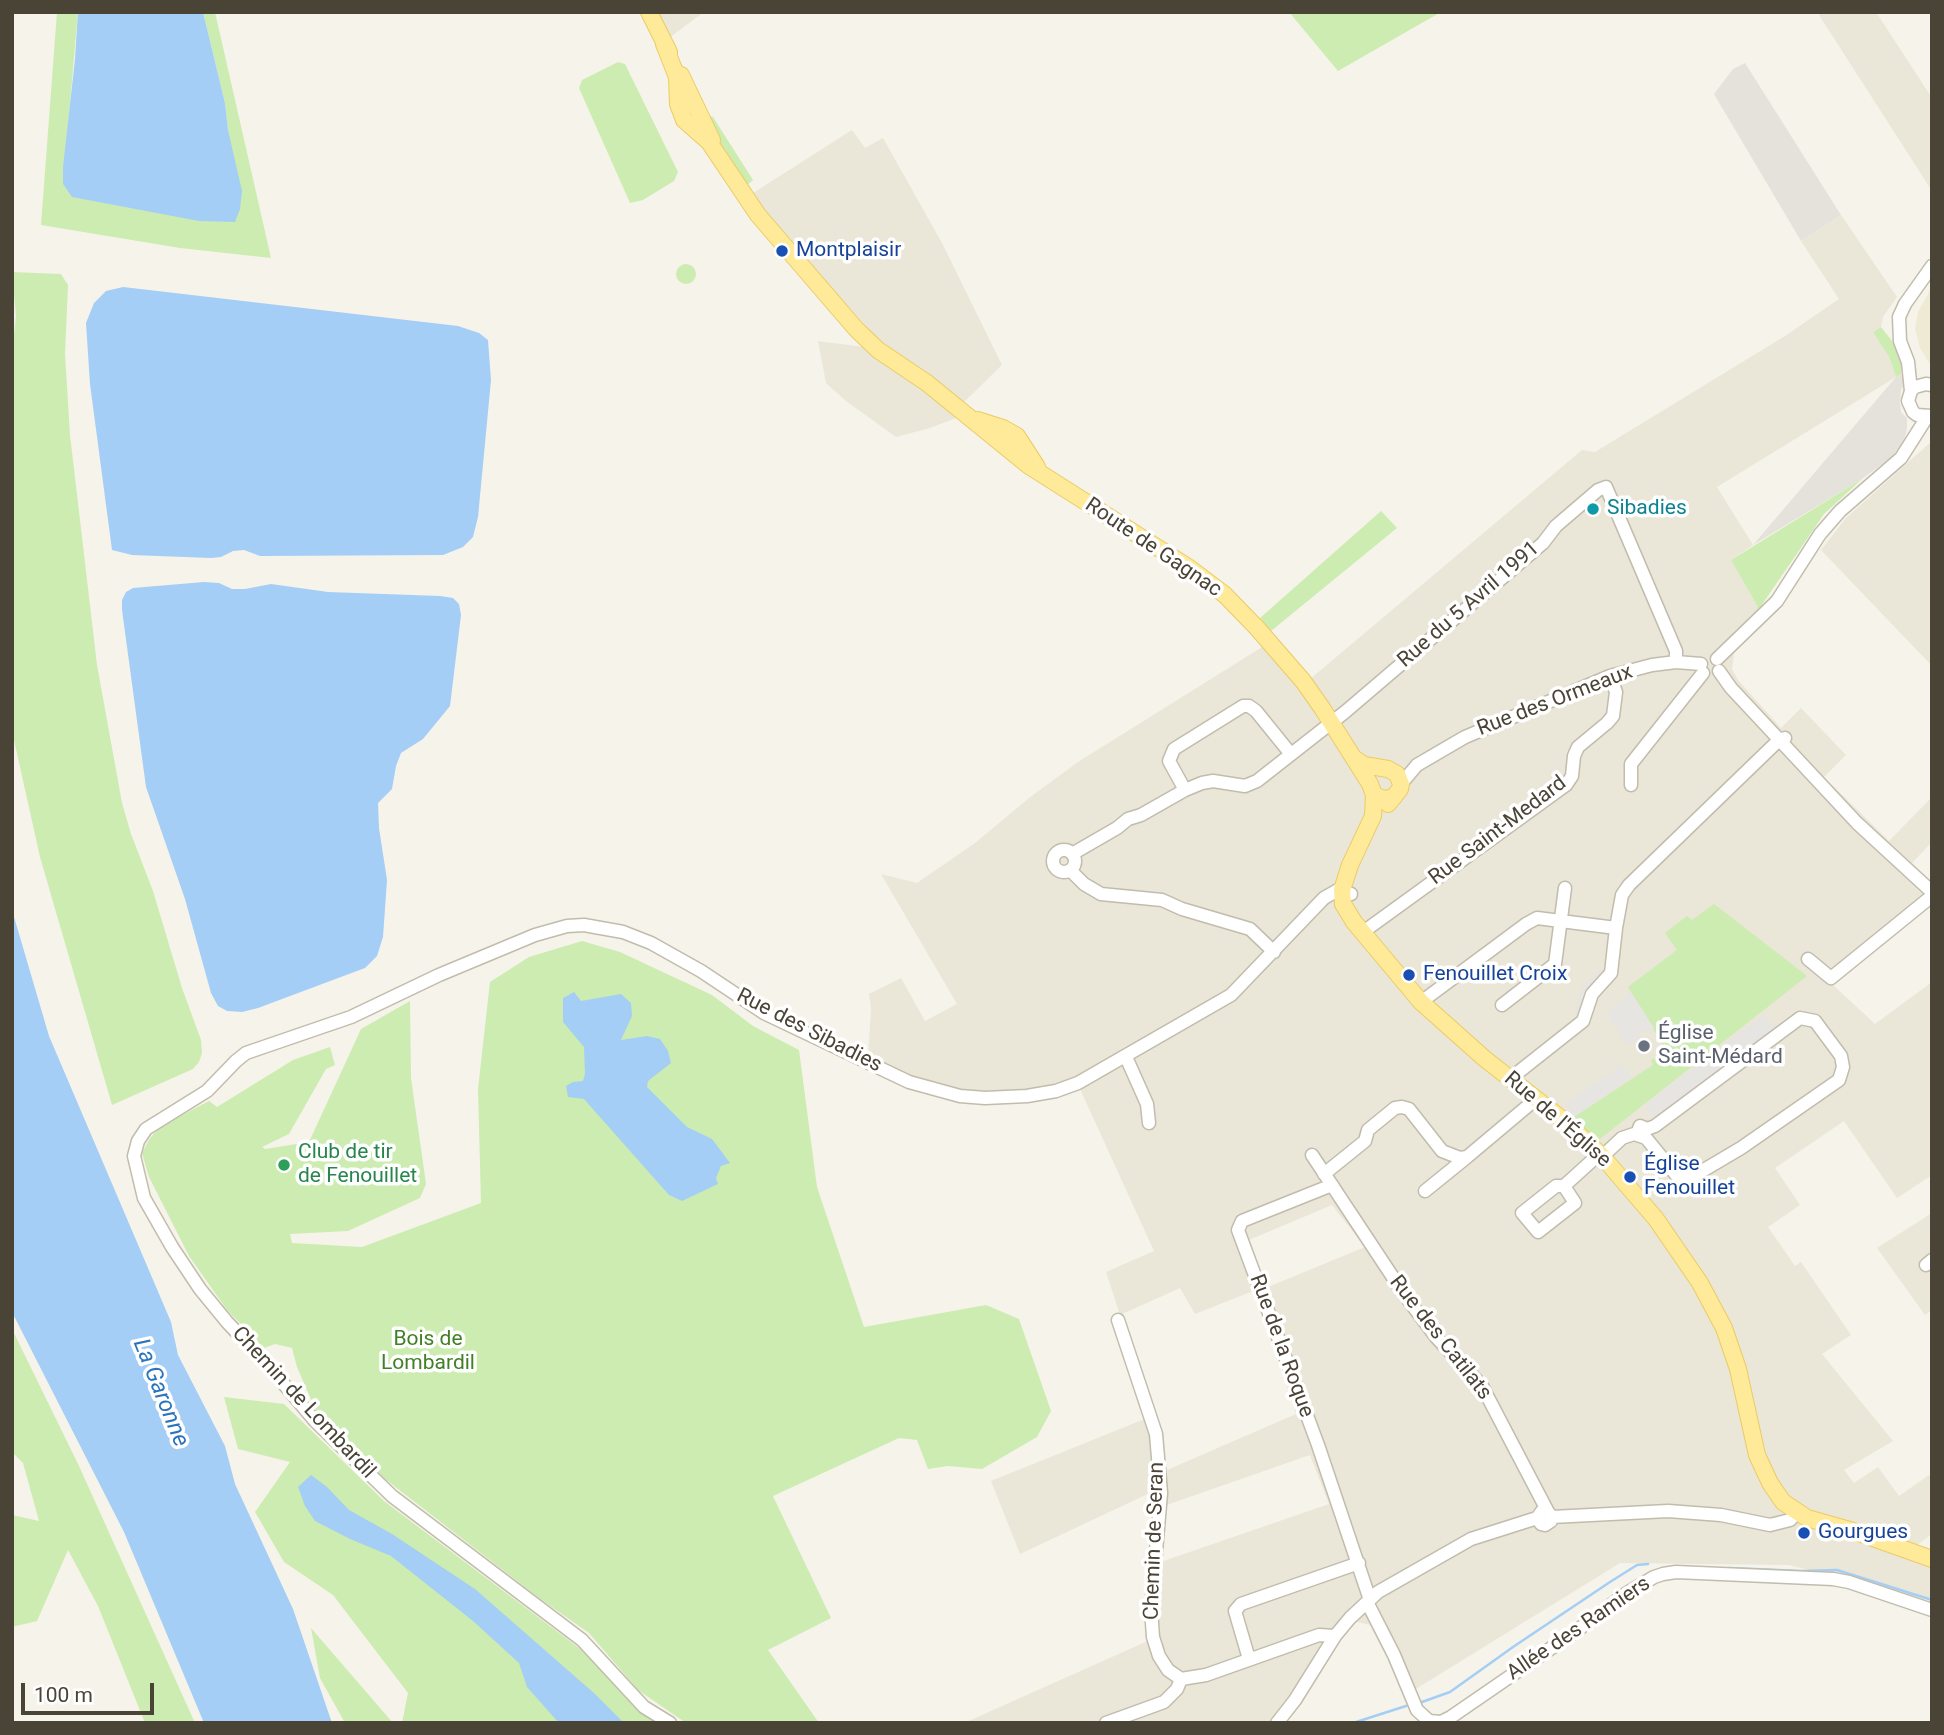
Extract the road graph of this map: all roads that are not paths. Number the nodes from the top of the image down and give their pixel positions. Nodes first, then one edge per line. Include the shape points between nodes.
1 (649, 12) edge
2 (1932, 266) edge
3 (1908, 362) junction
4 (1929, 384) edge
5 (1911, 391) junction
6 (1913, 412) junction
7 (1930, 416) edge
8 (1910, 446) junction
9 (1676, 662) junction
10 (1710, 669) junction
11 (1610, 676) junction
12 (1331, 723) junction
13 (1782, 739) junction
14 (1290, 754) junction
15 (1355, 759) junction
16 (1418, 765) junction
17 (1385, 769) junction
18 (1631, 785) dead end
19 (1372, 789) junction
20 (1185, 790) junction
21 (1397, 791) junction
22 (1072, 853) junction
23 (1070, 870) junction
24 (1565, 888) dead end
25 (1345, 894) junction
26 (1932, 894) edge
27 (1561, 921) junction
28 (1616, 928) junction
29 (1368, 929) junction
30 (1273, 952) junction
31 (1808, 959) dead end
32 (1422, 1002) junction
33 (1502, 1005) dead end
34 (1126, 1057) junction
35 (236, 1061) joint
36 (1511, 1078) junction
37 (1536, 1098) junction
38 (1149, 1123) dead end
39 (1637, 1134) junction
40 (1312, 1155) dead end
41 (1601, 1155) junction
42 (1467, 1157) junction
43 (1324, 1174) junction
44 (1332, 1185) junction
45 (1564, 1186) dead end
46 (1425, 1191) dead end
47 (1118, 1320) dead end
48 (1796, 1513) junction
49 (1544, 1515) junction
50 (1932, 1559) edge
51 (1359, 1563) junction
52 (1369, 1601) junction
53 (1932, 1609) edge
54 (1335, 1636) junction
55 (1248, 1660) junction
56 (1181, 1678) junction
57 (670, 1723) edge
58 (1106, 1723) edge
59 (1278, 1723) edge

1 - 12 main road, Route de Gagnac via 677,77 684,120 709,142 758,215 856,329 1029,466 1225,595 1303,681
2 - 3 street via 1899,317 1900,341
3 - 4 street
3 - 5 street
4 - 5 street
5 - 6 street via 1908,401
6 - 7 street
6 - 8 street
7 - 8 street
8 - 10 street via 1840,511 1777,601
9 - 10 street, Rue des Ormeaux
9 - 11 street, Rue des Ormeaux
9 - 12 street, Rue du 5 Avril 1991 via 1676,651 1606,487
10 - 13 street, Rue des Ormeaux
10 - 18 street via 1631,764
11 - 16 street, Rue des Ormeaux via 1465,737
11 - 29 street, Rue Saint-Medard via 1616,692 1613,716 1578,747 1566,785
12 - 14 street, Rue du 5 Avril 1991
12 - 15 main road, Route de Gagnac
13 - 26 street, Rue des Ormeaux via 1857,824
13 - 28 street via 1629,885 1622,895
14 - 20 street, Rue du 5 Avril 1991 via 1245,786 1213,781
14 - 20 street via 1256,711 1243,706 1174,750 1169,761
15 - 17 main road
15 - 19 main road, Route de Gagnac
16 - 17 street, Rue des Ormeaux
16 - 21 street, Rue des Ormeaux
17 - 19 main road via 1373,775
17 - 21 main road via 1397,774
19 - 21 main road via 1384,799
19 - 25 main road via 1373,816 1350,865
20 - 22 street, Rue du 5 Avril 1991
21 - 25 main road via 1384,808
22 - 23 street via 1075,860
22 - 23 street via 1059,851 1053,860 1060,871
23 - 30 street via 1101,894 1162,900 1250,929
24 - 27 street
25 - 29 main road, Rue de l'Église
25 - 30 street, Rue des Sibadies via 1324,898
26 - 31 street via 1831,978
27 - 28 street
27 - 32 street via 1526,923
27 - 33 street via 1555,964
28 - 36 street via 1611,973 1592,994 1583,1021
29 - 32 main road, Rue de l'Église via 1384,957
30 - 34 street, Rue des Sibadies via 1231,995
32 - 36 main road, Rue de l'Église
34 - 35 street, Rue des Sibadies via 1056,1091 985,1098 935,1090 764,1013 651,943 584,925 551,930 491,952 351,1017 264,1046
34 - 38 street via 1147,1104
35 - 57 street, Chemin de Lombardil via 207,1090 146,1129 134,1156 144,1198 200,1289 320,1427 392,1496 582,1640 644,1707
36 - 37 main road, Rue de l'Église
37 - 41 main road, Rue de l'Église
37 - 42 street
39 - 39 street via 1646,1138 1677,1175 1692,1177 1839,1080 1841,1056 1815,1021 1800,1018 1656,1126 1640,1126
39 - 41 street via 1622,1138
40 - 43 street, Rue des Catilats
41 - 45 street
41 - 48 main road, Rue de l'Église via 1656,1219 1700,1283 1732,1349 1763,1471
42 - 43 street via 1452,1157 1442,1151 1409,1109 1402,1107 1368,1130 1365,1141
42 - 46 street
43 - 44 street, Rue des Catilats
44 - 49 street, Rue des Catilats via 1404,1294 1482,1386
44 - 51 street, Rue de la Roque via 1242,1221 1238,1230
47 - 56 street, Chemin de Seran via 1156,1434 1161,1493 1151,1609 1153,1637 1163,1663
48 - 49 street via 1790,1520 1770,1525 1678,1511
48 - 50 main road
49 - 52 street via 1471,1539
51 - 52 street, Rue de la Roque
51 - 55 street via 1241,1604 1235,1611
52 - 53 street, Allée des Ramiers via 1417,1710 1429,1721 1441,1722 1627,1593 1663,1574 1849,1582
52 - 54 street
54 - 55 street via 1319,1635
54 - 59 street
55 - 56 street via 1206,1675
56 - 58 street via 1164,1702

